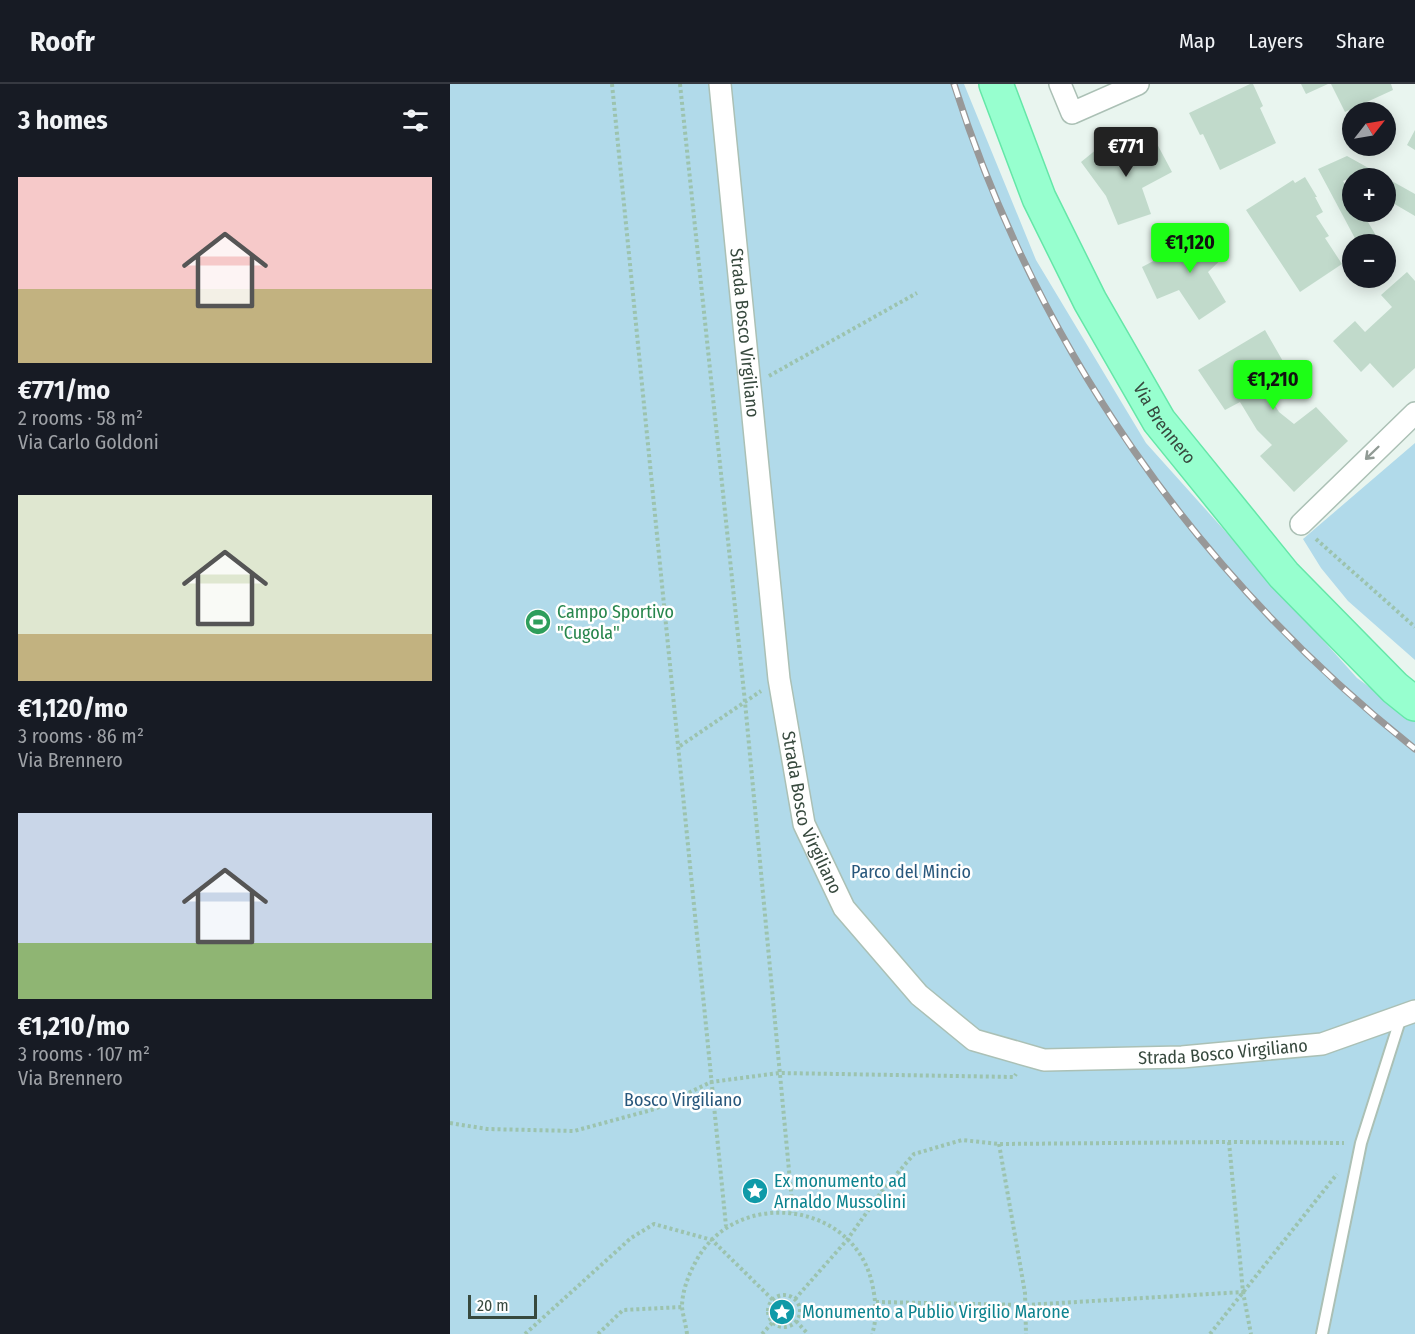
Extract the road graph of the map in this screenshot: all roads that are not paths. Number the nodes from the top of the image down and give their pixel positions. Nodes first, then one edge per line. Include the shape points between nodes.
1 (720, 84) edge
2 (996, 84) edge
3 (1060, 84) edge
4 (1138, 84) edge
5 (1415, 413) edge
6 (1301, 524) road end
7 (1415, 704) edge
8 (1408, 1014) edge
9 (1322, 1334) edge

1 - 8 street, Strada Bosco Virgiliano via 779,679 804,824 844,908 919,994 974,1040 1044,1060 1182,1057 1322,1044
2 - 7 main road, Via Brennero via 1039,198 1090,301 1159,422 1284,575
3 - 4 street via 1072,113
5 -> 6 street
8 - 9 lane via 1361,1143

